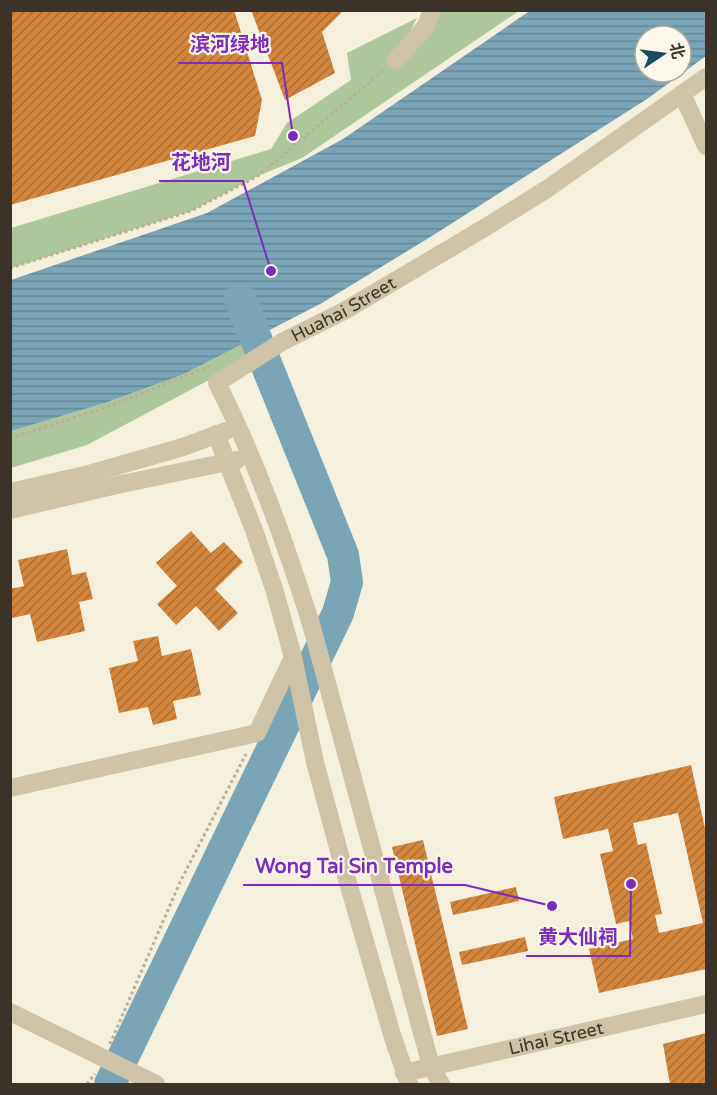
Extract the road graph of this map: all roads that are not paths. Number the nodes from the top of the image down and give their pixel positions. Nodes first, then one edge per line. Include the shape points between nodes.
1 (432, 10) edge
2 (396, 60) road end
3 (706, 77) edge
4 (682, 94) junction
5 (706, 146) edge
6 (239, 427) junction
7 (216, 434) junction
8 (250, 456) junction
9 (228, 462) junction
10 (10, 492) edge
11 (10, 510) edge
12 (293, 657) junction
13 (10, 788) edge
14 (706, 1004) edge
15 (10, 1012) edge
16 (431, 1066) junction
17 (407, 1079) edge
18 (156, 1084) edge
19 (441, 1084) edge

1 - 2 street via 426,26
3 - 4 street, Huahai Street
4 - 5 street
4 - 6 street, Huahai Street via 481,231 217,383
6 - 7 street
6 - 8 street, Huahai Street
7 - 9 street
7 - 10 street via 89,474
8 - 9 street
8 - 16 street, Huahai Street via 290,556 311,624
9 - 11 street
9 - 12 street via 275,592
12 - 13 street via 256,733
12 - 17 street via 340,855
14 - 16 street, Lihai Street
15 - 18 street via 102,1066 133,1073
16 - 17 street, Lihai Street
16 - 19 street, Huahai Street

